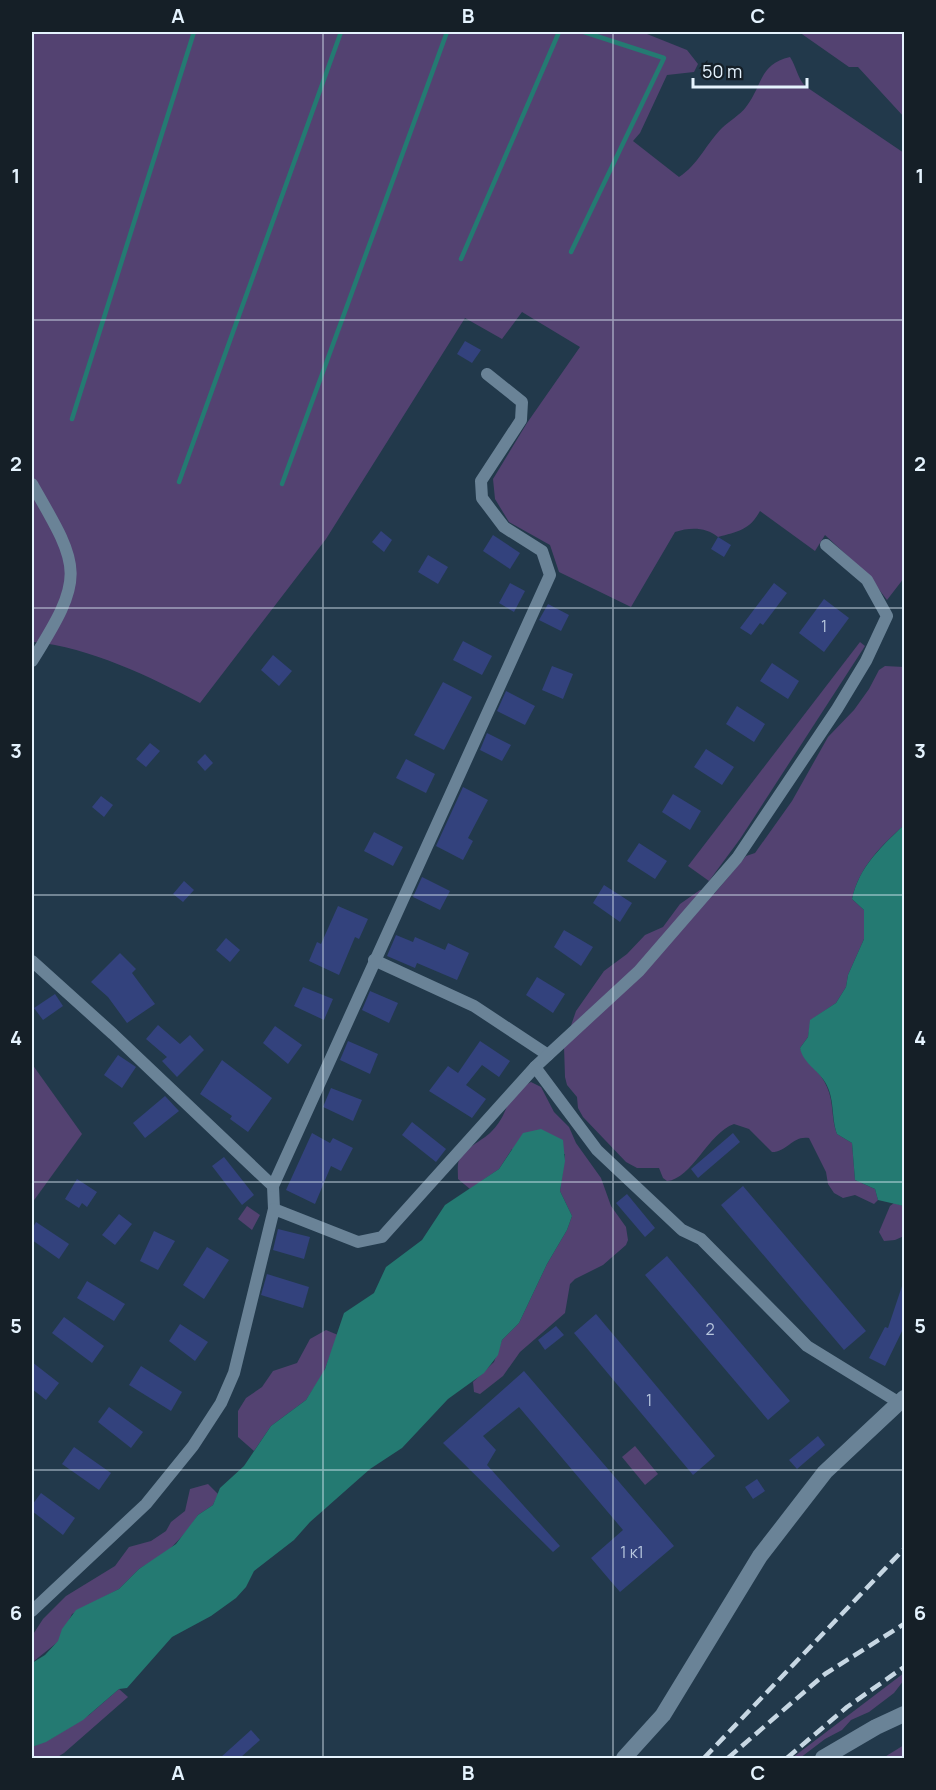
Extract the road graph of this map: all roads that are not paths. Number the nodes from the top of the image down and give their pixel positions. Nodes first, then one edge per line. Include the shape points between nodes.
1 (487, 374) dead end
2 (32, 484) edge
3 (826, 545) dead end
4 (32, 661) edge
5 (374, 960) junction
6 (32, 961) edge
7 (548, 1055) junction
8 (535, 1067) junction
9 (273, 1186) junction
10 (274, 1209) junction
11 (901, 1400) edge
12 (32, 1611) edge
13 (904, 1713) edge
14 (624, 1758) edge
15 (823, 1758) edge

1 - 5 street via 522,402 521,420 481,481 482,498 504,526 542,551 550,575
2 - 4 street via 65,541 72,578 62,609
3 - 7 street via 867,580 887,616 866,661 737,858 639,971
5 - 7 street via 474,1006
5 - 9 street
6 - 9 street
7 - 8 street
8 - 10 street via 381,1237 358,1242
8 - 11 street via 597,1150 682,1230 700,1239 807,1346
9 - 10 street
10 - 12 street via 234,1373 221,1403 193,1446 146,1504
11 - 14 street via 825,1473 760,1556 663,1715
13 - 15 street

